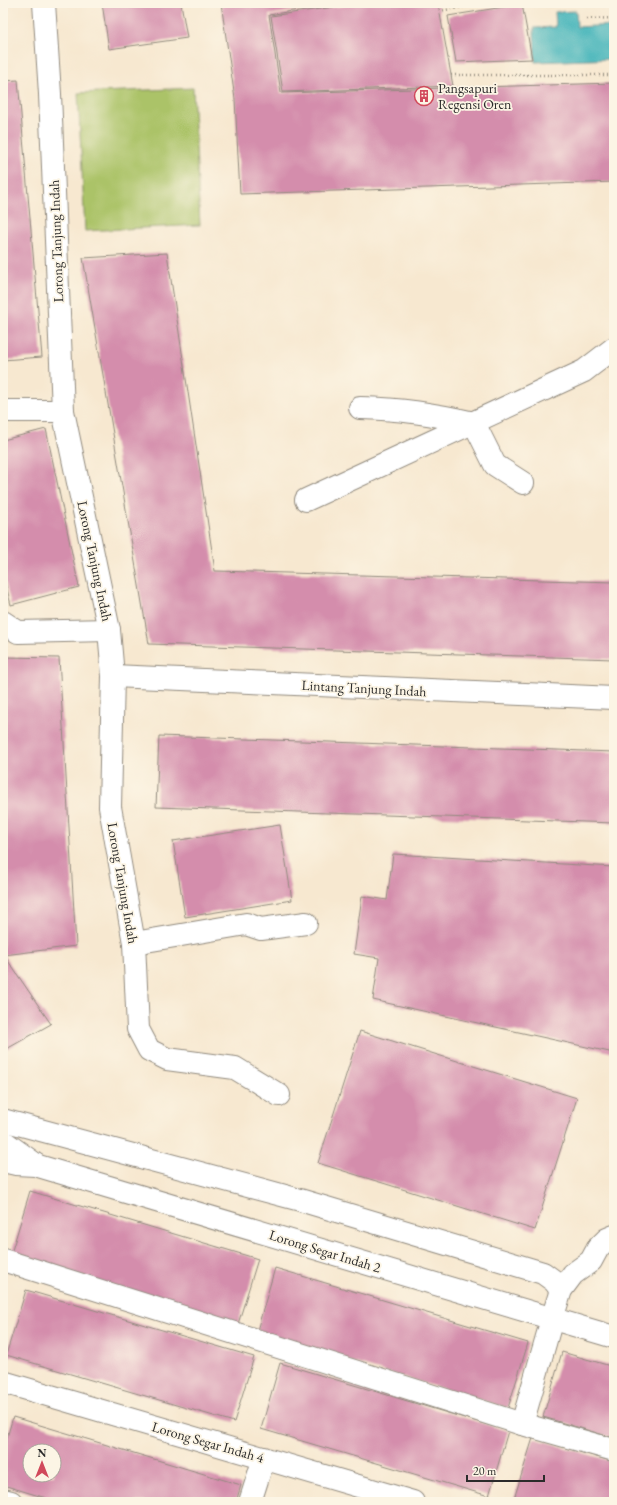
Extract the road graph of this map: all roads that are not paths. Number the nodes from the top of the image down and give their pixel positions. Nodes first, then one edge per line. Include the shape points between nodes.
1 (44, 3) edge
2 (614, 348) edge
3 (360, 408) dead end
4 (63, 411) junction
5 (3, 412) edge
6 (474, 423) junction
7 (523, 483) dead end
8 (306, 500) dead end
9 (3, 622) edge
10 (109, 630) junction
11 (113, 676) junction
12 (614, 698) edge
13 (306, 923) dead end
14 (134, 943) junction
15 (279, 1095) dead end
16 (3, 1120) edge
17 (3, 1141) edge
18 (3, 1161) edge
19 (36, 1165) junction
20 (614, 1236) edge
21 (3, 1260) edge
22 (561, 1290) junction
23 (552, 1319) junction
24 (614, 1337) edge
25 (3, 1382) edge
26 (522, 1424) junction
27 (614, 1450) edge
28 (264, 1458) junction
29 (3, 1500) edge
30 (11, 1502) edge
31 (250, 1502) edge
32 (413, 1502) edge

1 - 4 street, Lorong Tanjung Indah
2 - 6 street via 584,371
3 - 6 street via 427,412
4 - 5 street
4 - 10 street, Lorong Tanjung Indah
6 - 7 street via 494,465
6 - 8 street
9 - 10 street via 18,632
10 - 11 street, Lorong Tanjung Indah
11 - 12 street, Lintang Tanjung Indah
11 - 14 street, Lorong Tanjung Indah via 110,807
13 - 14 street via 260,929 246,924
14 - 15 street, Lorong Tanjung Indah via 138,1029 149,1050 167,1059 235,1068
16 - 22 street via 300,1200 542,1273 554,1281
17 - 19 street
18 - 19 street
19 - 23 street, Lorong Segar Indah 2
20 - 22 street via 598,1248 591,1261 573,1274
21 - 26 street
22 - 23 street
23 - 24 street, Lorong Segar Indah 2
23 - 26 street
25 - 28 street, Lorong Segar Indah 4
26 - 27 street
28 - 31 street
28 - 32 street, Lorong Segar Indah 4
29 - 30 street

